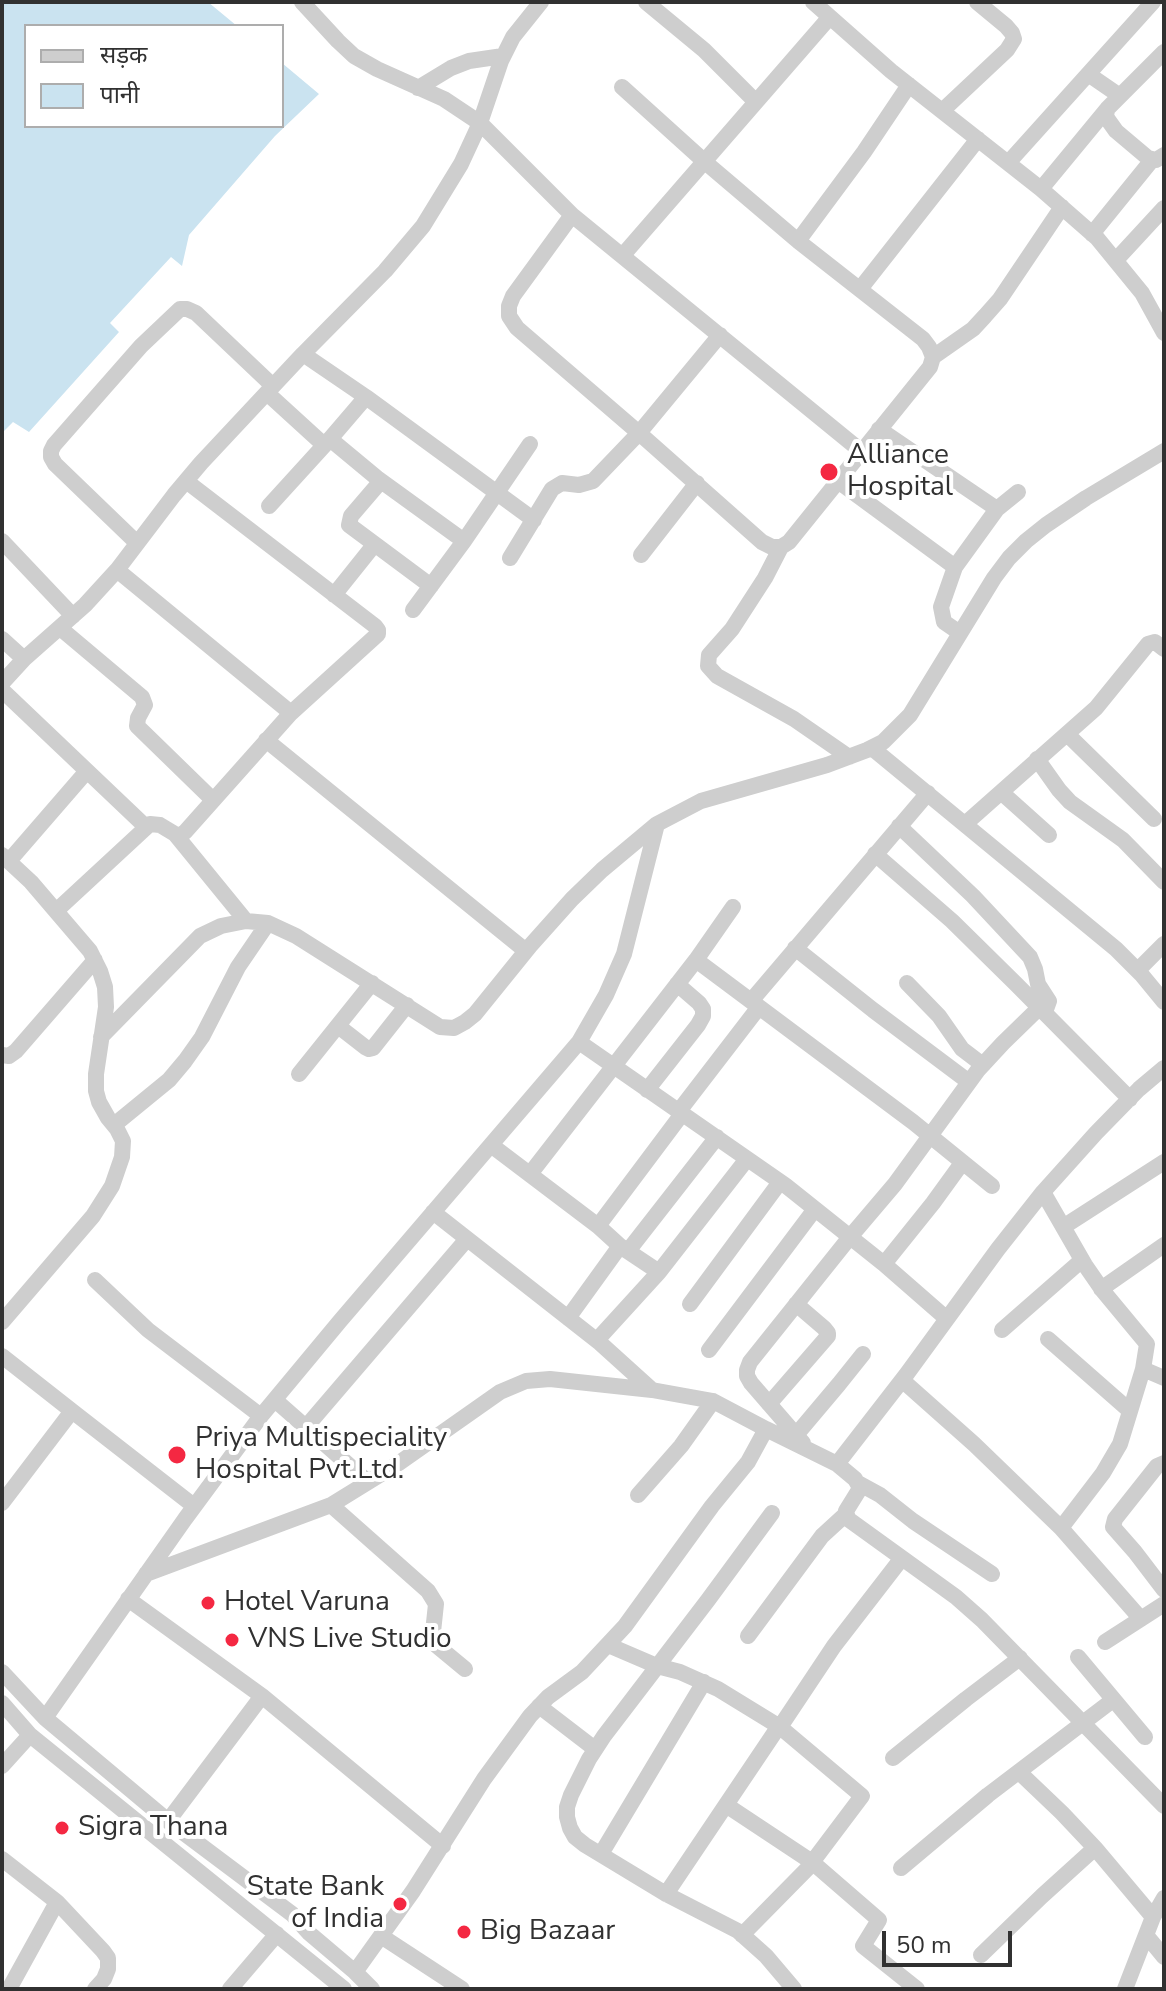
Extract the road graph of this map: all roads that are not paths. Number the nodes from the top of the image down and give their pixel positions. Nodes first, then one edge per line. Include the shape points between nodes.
1 (302, 2) edge
2 (541, 2) edge
3 (646, 2) edge
4 (813, 2) edge
5 (977, 2) edge
6 (1153, 2) edge
7 (829, 18) junction
8 (1164, 52) edge
9 (503, 56) junction
10 (1088, 74) junction
11 (909, 85) junction
12 (622, 87) dead end
13 (418, 88) junction
14 (1120, 96) junction
15 (755, 101) junction
16 (1107, 109) junction
17 (942, 111) junction
18 (480, 123) junction
19 (978, 139) junction
20 (1158, 158) edge
21 (705, 162) junction
22 (1008, 163) junction
23 (1041, 189) junction
24 (1062, 207) junction
25 (1164, 208) edge
26 (572, 215) junction
27 (1092, 234) junction
28 (798, 241) junction
29 (623, 255) junction
30 (1116, 260) junction
31 (860, 289) junction
32 (1164, 333) edge
33 (720, 335) junction
34 (303, 354) junction
35 (933, 357) junction
36 (270, 389) junction
37 (366, 397) junction
38 (879, 429) junction
39 (639, 433) junction
40 (327, 442) junction
41 (530, 444) dead end
42 (861, 451) junction
43 (1163, 453) edge
44 (186, 481) junction
45 (381, 481) junction
46 (838, 481) junction
47 (697, 483) junction
48 (1018, 492) dead end
49 (497, 493) junction
50 (269, 506) dead end
51 (997, 509) junction
52 (534, 520) junction
53 (2, 541) edge
54 (464, 541) junction
55 (137, 543) junction
56 (374, 545) junction
57 (781, 547) junction
58 (641, 555) dead end
59 (510, 558) dead end
60 (955, 567) junction
61 (117, 570) junction
62 (431, 586) junction
63 (334, 595) junction
64 (413, 610) dead end
65 (67, 622) junction
66 (960, 633) junction
67 (2, 639) edge
68 (1164, 649) edge
69 (24, 659) junction
70 (2, 683) edge
71 (2, 690) edge
72 (291, 713) junction
73 (1067, 734) junction
74 (266, 740) junction
75 (872, 748) junction
76 (849, 757) junction
77 (1037, 759) junction
78 (87, 771) junction
79 (1001, 792) junction
80 (928, 793) junction
81 (213, 800) junction
82 (1154, 819) dead end
83 (657, 824) junction
84 (965, 824) junction
85 (899, 826) junction
86 (146, 827) junction
87 (175, 834) junction
88 (1049, 835) dead end
89 (875, 854) junction
90 (5, 858) edge
91 (1164, 882) edge
92 (733, 907) dead end
93 (56, 911) junction
94 (246, 921) junction
95 (268, 923) junction
96 (1164, 944) edge
97 (795, 948) junction
98 (526, 951) junction
99 (95, 960) junction
100 (696, 960) junction
101 (1138, 970) junction
102 (372, 983) junction
103 (907, 983) dead end
104 (677, 984) junction
105 (1164, 1002) edge
106 (755, 1004) junction
107 (407, 1005) junction
108 (1042, 1010) junction
109 (338, 1026) junction
110 (101, 1037) junction
111 (579, 1042) junction
112 (2, 1055) edge
113 (983, 1065) junction
114 (615, 1067) junction
115 (1164, 1068) edge
116 (299, 1074) dead end
117 (969, 1082) junction
118 (647, 1090) junction
119 (1130, 1099) junction
120 (680, 1112) junction
121 (114, 1125) junction
122 (930, 1135) junction
123 (717, 1137) junction
124 (491, 1145) junction
125 (747, 1159) junction
126 (1164, 1162) edge
127 (962, 1163) junction
128 (530, 1174) junction
129 (780, 1182) junction
130 (992, 1186) dead end
131 (1043, 1192) junction
132 (815, 1209) junction
133 (433, 1212) junction
134 (598, 1226) junction
135 (1063, 1227) junction
136 (850, 1237) junction
137 (467, 1239) junction
138 (1164, 1245) edge
139 (624, 1248) junction
140 (1082, 1260) junction
141 (884, 1264) junction
142 (659, 1272) junction
143 (95, 1280) dead end
144 (1101, 1289) junction
145 (690, 1304) dead end
146 (796, 1304) junction
147 (568, 1318) junction
148 (947, 1319) junction
149 (2, 1322) edge
150 (1002, 1330) dead end
151 (1048, 1339) dead end
152 (597, 1340) junction
153 (709, 1350) dead end
154 (863, 1354) dead end
155 (2, 1356) edge
156 (1143, 1369) junction
157 (1164, 1378) edge
158 (902, 1380) junction
159 (652, 1390) junction
160 (275, 1400) junction
161 (713, 1401) junction
162 (769, 1404) junction
163 (72, 1411) junction
164 (1130, 1411) junction
165 (261, 1416) junction
166 (306, 1427) junction
167 (766, 1429) junction
168 (796, 1435) junction
169 (810, 1450) junction
170 (1164, 1463) edge
171 (837, 1464) junction
172 (368, 1482) junction
173 (858, 1483) junction
174 (638, 1495) dead end
175 (2, 1503) edge
176 (331, 1505) junction
177 (194, 1506) junction
178 (772, 1513) dead end
179 (846, 1514) junction
180 (1061, 1528) junction
181 (902, 1558) junction
182 (146, 1574) junction
183 (992, 1574) dead end
184 (1164, 1590) edge
185 (128, 1599) junction
186 (1164, 1604) edge
187 (1141, 1619) junction
188 (748, 1636) dead end
189 (1105, 1642) dead end
190 (608, 1645) junction
191 (1078, 1657) dead end
192 (1020, 1658) junction
193 (657, 1666) junction
194 (465, 1669) dead end
195 (2, 1672) edge
196 (704, 1682) junction
197 (262, 1696) junction
198 (1113, 1700) junction
199 (2, 1703) edge
200 (539, 1706) junction
201 (45, 1718) junction
202 (1083, 1724) junction
203 (780, 1726) junction
204 (30, 1735) junction
205 (1145, 1737) dead end
206 (595, 1749) junction
207 (893, 1758) dead end
208 (2, 1766) edge
209 (1019, 1772) junction
210 (726, 1805) junction
211 (1164, 1806) edge
212 (168, 1821) junction
213 (443, 1846) junction
214 (1095, 1848) junction
215 (601, 1854) junction
216 (2, 1859) edge
217 (812, 1862) junction
218 (901, 1868) dead end
219 (666, 1894) junction
220 (1164, 1898) edge
221 (57, 1902) junction
222 (1153, 1917) junction
223 (277, 1934) junction
224 (742, 1935) junction
225 (1146, 1935) junction
226 (381, 1936) junction
227 (981, 1955) dead end
228 (1164, 1957) edge
229 (355, 1972) junction
230 (9, 1989) edge
231 (95, 1989) edge
232 (230, 1989) edge
233 (344, 1989) edge
234 (371, 1989) edge
235 (462, 1989) edge
236 (794, 1989) edge
237 (917, 1989) edge
238 (1125, 1989) edge

1 - 13 street via 354,56
2 - 9 street
3 - 15 street
4 - 7 street
5 - 17 street via 1014,39
6 - 10 street
7 - 11 street
7 - 15 street
8 - 14 street
9 - 13 street via 469,61
9 - 18 street
10 - 14 street
10 - 22 street
11 - 17 street
11 - 28 street
12 - 21 street
13 - 18 street
14 - 16 street
15 - 21 street
16 - 20 street via 1116,131
16 - 23 street
17 - 19 street
18 - 26 street
18 - 34 street via 423,226
19 - 22 street
19 - 31 street
20 - 27 street
21 - 28 street
21 - 29 street
22 - 23 street
23 - 24 street
24 - 27 street
24 - 35 street via 1000,299 973,329
25 - 30 street
26 - 29 street
26 - 39 street via 513,296 509,316
27 - 30 street
28 - 31 street
29 - 33 street
30 - 32 street
31 - 35 street via 923,339
33 - 39 street
33 - 42 street
34 - 36 street
34 - 37 street
35 - 38 street
36 - 40 street
36 - 44 street
36 - 55 street via 202,319 180,309 54,445 55,464
37 - 40 street
37 - 49 street
38 - 42 street
38 - 51 street
39 - 47 street
39 - 52 street via 593,481 556,486
40 - 45 street
40 - 50 street
41 - 49 street
42 - 46 street
43 - 66 street via 1026,541 994,578
44 - 55 street
44 - 63 street
45 - 54 street
45 - 56 street via 349,522
46 - 57 street
46 - 60 street
47 - 57 street via 762,542
47 - 58 street
48 - 51 street
49 - 52 street
49 - 54 street
51 - 60 street
52 - 59 street
53 - 65 street
54 - 62 street
55 - 61 street
56 - 62 street
56 - 63 street
57 - 76 street via 732,629 709,655 708,666
60 - 66 street via 941,607 944,622
61 - 65 street
61 - 72 street
62 - 64 street
63 - 72 street via 378,634
65 - 69 street
65 - 81 street via 142,697 145,705 137,726
66 - 75 street via 910,715
67 - 69 street
68 - 73 street via 1148,644 1096,708
69 - 70 street
71 - 78 street
72 - 74 street
73 - 77 street
73 - 82 street
74 - 81 street
74 - 98 street
75 - 76 street
75 - 80 street
76 - 83 street via 701,801
77 - 79 street
77 - 91 street via 1070,802 1123,840
78 - 86 street
78 - 90 street
79 - 84 street
79 - 88 street
80 - 84 street
80 - 85 street
81 - 87 street via 185,832
83 - 98 street via 572,899
83 - 111 street via 624,954
84 - 101 street
85 - 89 street
85 - 108 street via 1030,957 1049,1001
86 - 87 street via 160,825
86 - 93 street
87 - 94 street
89 - 97 street
89 - 108 street
90 - 93 street
92 - 100 street
93 - 99 street
94 - 95 street
94 - 110 street via 200,936
95 - 102 street
95 - 121 street via 185,1061
96 - 101 street
97 - 106 street
97 - 117 street
98 - 107 street via 475,1014 454,1028 440,1027
99 - 110 street via 105,987
99 - 112 street via 16,1051
100 - 104 street
100 - 106 street
101 - 105 street
102 - 107 street
102 - 109 street
103 - 113 street via 962,1049
104 - 114 street
104 - 118 street via 699,1003 703,1016
106 - 120 street
106 - 122 street
107 - 109 street via 373,1048
108 - 113 street
108 - 119 street
109 - 116 street
110 - 121 street via 96,1091
111 - 114 street
111 - 124 street
113 - 117 street
114 - 118 street
114 - 128 street
115 - 119 street
117 - 122 street
118 - 120 street
119 - 131 street
120 - 123 street
120 - 134 street
121 - 149 street via 123,1141 112,1186 93,1216
122 - 127 street
122 - 136 street
123 - 125 street
123 - 139 street
124 - 128 street
124 - 133 street
125 - 129 street
125 - 142 street
126 - 135 street
127 - 130 street
127 - 141 street
128 - 134 street
129 - 132 street
129 - 145 street
131 - 135 street
131 - 148 street
132 - 136 street
132 - 153 street
133 - 137 street
133 - 160 street
134 - 139 street
135 - 140 street
136 - 141 street
136 - 146 street
137 - 147 street
137 - 166 street
138 - 144 street
139 - 142 street
139 - 147 street
140 - 144 street
140 - 150 street
141 - 148 street
142 - 152 street
143 - 165 street via 148,1330
144 - 156 street via 1147,1344
146 - 162 street via 747,1370
146 - 162 street via 828,1336
147 - 152 street
148 - 158 street
151 - 164 street
152 - 159 street
154 - 168 street
155 - 163 street
156 - 157 street
156 - 164 street
158 - 171 street
158 - 180 street
159 - 161 street
159 - 172 street via 526,1381 500,1392
160 - 165 street
160 - 166 street
161 - 167 street
161 - 174 street
162 - 168 street
163 - 175 street
163 - 177 street
164 - 180 street via 1120,1444 1103,1473
165 - 177 street
166 - 172 street
167 - 169 street
167 - 190 street via 748,1462
168 - 169 street
169 - 171 street
170 - 184 street via 1113,1527
171 - 173 street
172 - 176 street
173 - 179 street
173 - 183 street
176 - 182 street
176 - 194 street via 428,1591 436,1604 436,1645
177 - 182 street
178 - 193 street
179 - 181 street
179 - 188 street via 822,1536
180 - 187 street
181 - 192 street via 956,1597
181 - 203 street
182 - 185 street
185 - 197 street
185 - 201 street
186 - 187 street
187 - 189 street
190 - 193 street
190 - 200 street
191 - 198 street
192 - 202 street
192 - 207 street
193 - 196 street
193 - 206 street
195 - 201 street
196 - 203 street
196 - 215 street
197 - 212 street
197 - 213 street
198 - 202 street
198 - 205 street
199 - 204 street
200 - 206 street
200 - 213 street via 484,1779
201 - 212 street
202 - 209 street
202 - 211 street
203 - 210 street
203 - 217 street via 862,1796
204 - 208 street
204 - 223 street
206 - 215 street via 571,1795 567,1817 575,1837
209 - 214 street
209 - 218 street
210 - 217 street
210 - 219 street
212 - 229 street via 292,1914
213 - 226 street
214 - 222 street
214 - 227 street
215 - 219 street
216 - 221 street
217 - 224 street
217 - 237 street via 879,1920 863,1946
219 - 224 street
220 - 222 street
221 - 230 street
221 - 231 street via 108,1958 104,1979
222 - 225 street
223 - 232 street
223 - 233 street
224 - 236 street
225 - 228 street
225 - 238 street
226 - 229 street
226 - 235 street
229 - 234 street

